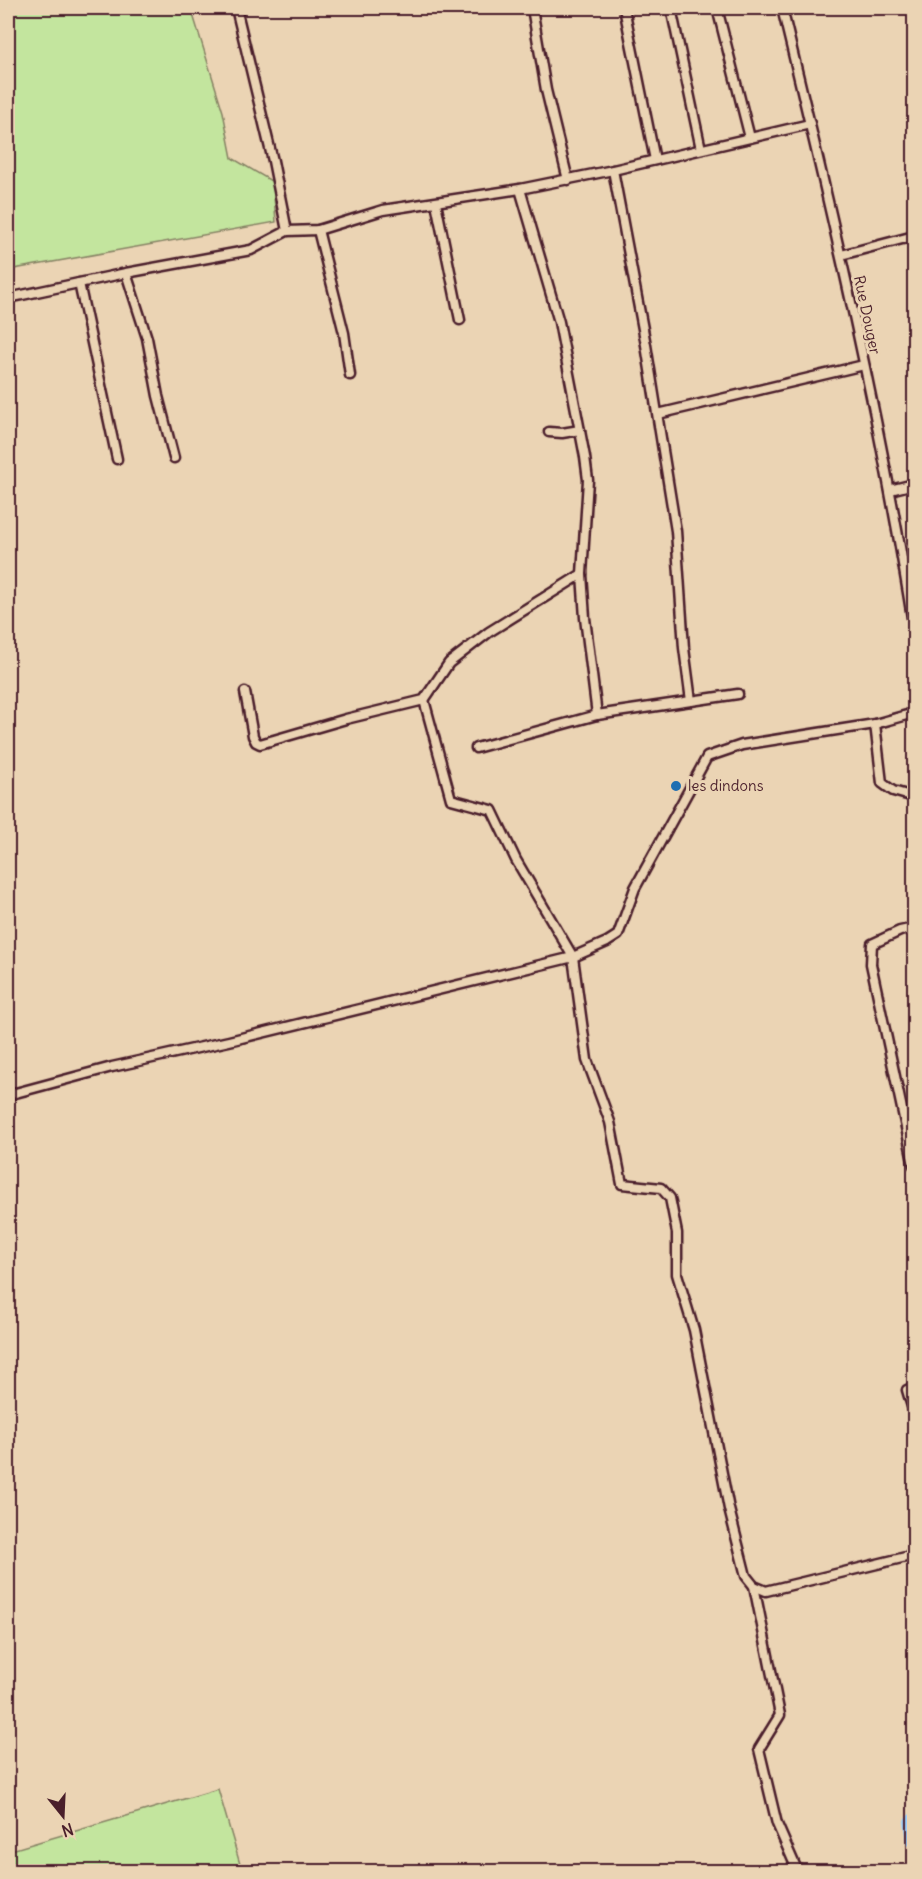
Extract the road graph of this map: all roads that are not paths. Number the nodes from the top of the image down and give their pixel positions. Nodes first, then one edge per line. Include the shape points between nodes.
1 (236, 8) edge
2 (532, 8) edge
3 (624, 8) edge
4 (671, 8) edge
5 (717, 8) edge
6 (782, 8) edge
7 (810, 124) junction
8 (750, 138) junction
9 (701, 149) junction
10 (655, 160) junction
11 (613, 170) junction
12 (568, 180) junction
13 (520, 189) junction
14 (436, 203) junction
15 (318, 230) junction
16 (287, 231) junction
17 (915, 236) edge
18 (841, 255) junction
19 (126, 273) junction
20 (79, 283) junction
21 (8, 298) edge
22 (460, 320) dead end
23 (864, 365) junction
24 (350, 375) dead end
25 (657, 414) junction
26 (580, 430) junction
27 (549, 432) dead end
28 (174, 458) dead end
29 (117, 459) dead end
30 (915, 484) edge
31 (890, 490) junction
32 (582, 574) junction
33 (915, 630) edge
34 (244, 692) dead end
35 (738, 693) dead end
36 (424, 700) junction
37 (691, 701) junction
38 (915, 713) edge
39 (597, 715) junction
40 (875, 724) junction
41 (476, 748) dead end
42 (915, 797) edge
43 (915, 928) edge
44 (573, 957) junction
45 (8, 1095) edge
46 (915, 1165) edge
47 (915, 1387) edge
48 (915, 1413) edge
49 (915, 1555) edge
50 (753, 1586) junction
51 (798, 1872) edge

1 - 16 street
2 - 12 street via 546,90
3 - 10 street
4 - 9 street
5 - 8 street
6 - 7 street, Rue Douger
7 - 8 street
7 - 18 street, Rue Douger
8 - 9 street
9 - 10 street
10 - 11 street
11 - 12 street
11 - 25 street
12 - 13 street
13 - 14 street
13 - 26 street via 559,322
14 - 15 street via 383,210
14 - 22 street
15 - 16 street
15 - 24 street via 344,333
16 - 19 street via 251,250
17 - 18 street
18 - 23 street, Rue Douger
19 - 20 street
19 - 28 street via 147,338
20 - 21 street
20 - 29 street
23 - 25 street
23 - 31 street, Rue Douger
25 - 37 street via 676,531
26 - 27 street
26 - 32 street via 588,480
30 - 31 street
31 - 33 street, Rue Douger
32 - 36 street via 489,632 449,663
32 - 39 street
34 - 36 street via 253,736 260,744
35 - 37 street
36 - 44 street via 451,799 492,810 516,860
37 - 39 street
38 - 40 street
39 - 41 street
40 - 42 street via 882,783 893,791
40 - 44 street via 742,745 707,757 634,888 618,935
43 - 46 street via 872,944 871,964
44 - 45 street via 112,1066
44 - 50 street via 587,1060 610,1122 622,1184 660,1188 669,1198 677,1233 677,1274 694,1330 729,1509 746,1576
47 - 48 street via 907,1390
49 - 50 street via 766,1590
50 - 51 street via 780,1715 759,1749 777,1824

